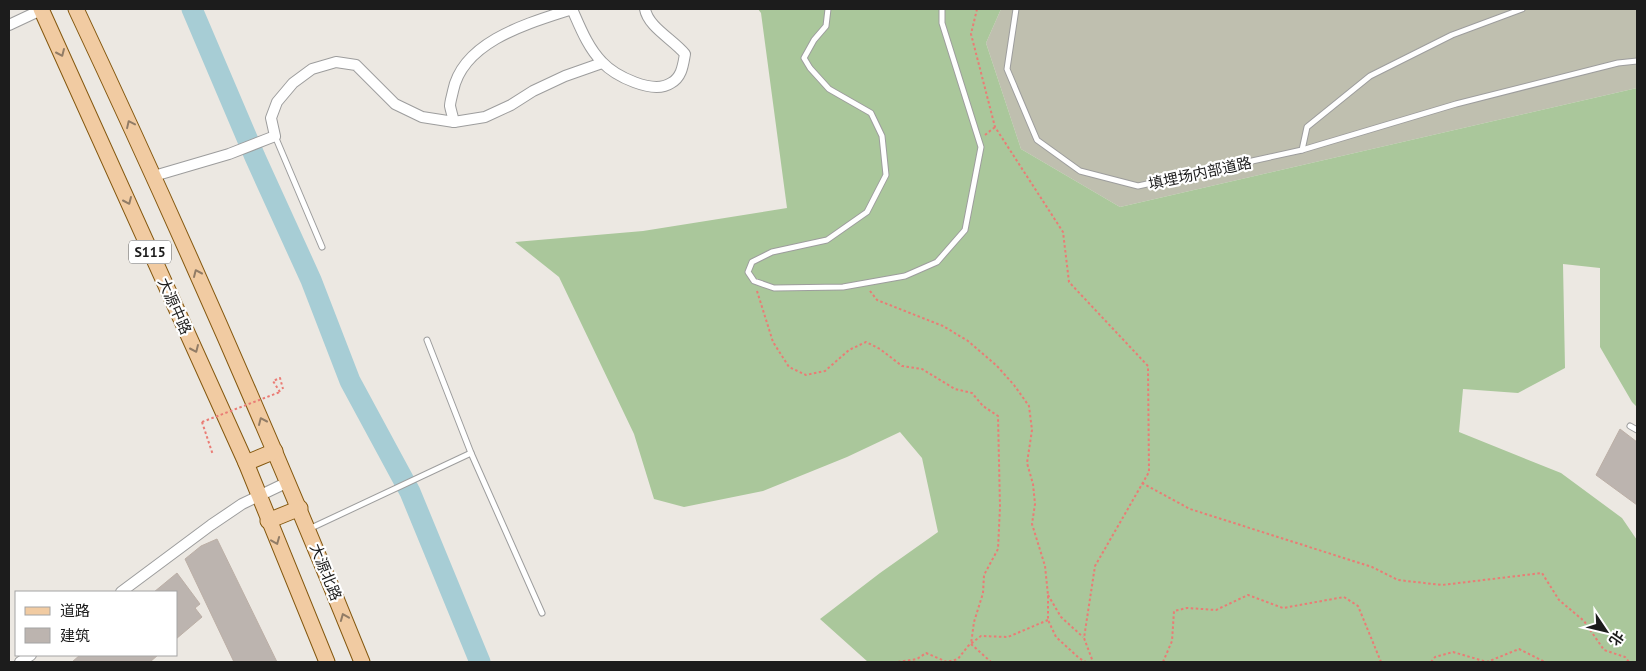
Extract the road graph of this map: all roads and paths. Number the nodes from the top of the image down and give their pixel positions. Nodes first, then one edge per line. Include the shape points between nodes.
1 (41, 9) edge
2 (76, 9) edge
3 (572, 9) edge
4 (645, 9) edge
5 (828, 9) edge
6 (942, 9) edge
7 (977, 9) edge
8 (1016, 9) edge
9 (1522, 9) edge
10 (9, 25) edge
11 (1637, 61) edge
12 (602, 63) junction
13 (454, 122) junction
14 (276, 136) junction
15 (1302, 150) junction
16 (154, 176) junction
17 (322, 247) dead end
18 (754, 282) junction
19 (864, 283) junction
20 (427, 340) dead end
21 (283, 389) dead end
22 (1630, 426) dead end
23 (1637, 430) edge
24 (275, 451) junction
25 (471, 453) junction
26 (213, 455) dead end
27 (246, 463) junction
28 (288, 482) junction
29 (1142, 483) junction
30 (258, 495) junction
31 (300, 508) junction
32 (268, 521) junction
33 (309, 529) junction
34 (121, 591) edge
35 (1048, 595) junction
36 (542, 613) dead end
37 (1048, 620) junction
38 (1084, 638) junction
39 (970, 644) junction
40 (326, 662) edge
41 (362, 662) edge
42 (898, 662) edge
43 (991, 662) edge
44 (1086, 662) edge
45 (1093, 662) edge
46 (1163, 662) edge
47 (1381, 662) edge
48 (1431, 662) edge
49 (1545, 662) edge
50 (1629, 662) edge

1 - 10 street
1 -> 27 main road, 大源中路 / S115
16 -> 2 main road, S115
3 - 12 street
3 - 13 street via 495,38 472,57 456,78 450,106
4 - 12 street via 659,31 685,54 682,70 671,84 653,88 628,80
5 - 18 lane via 826,26 804,58 829,89 871,113 882,136 886,175 867,212 828,240 772,252 752,262 748,272
6 - 19 lane via 942,23 980,147 965,230 938,262 905,276
7 - 29 path via 971,34 995,127 1063,232 1069,282 1148,366 1149,472
8 - 15 lane, 填埋场内部道路 via 1007,69 1037,140 1080,171 1138,186
9 - 15 lane via 1452,35 1370,76 1307,127
11 - 15 lane, 填埋场内部道路 via 1456,104
12 - 13 street via 565,76 485,117
13 - 14 street via 422,117 395,104 356,65 336,62 312,69 293,83 277,102 271,118
14 - 16 street
14 - 17 lane
24 -> 16 main road, S115
18 - 19 lane via 774,288 843,287
18 - 39 path via 774,342 789,367 806,375 825,371 849,350 866,342 902,366 922,369 955,389 972,393 998,416 998,550 984,575 983,593
19 - 35 path via 877,300 943,326 968,340 997,366 1029,406 1032,430 1027,463 1035,504 1032,524 1045,566
20 - 25 lane
21 - 26 path, bridge via 280,378 273,381 280,392 202,422
22 - 23 lane
24 - 27 main road
24 - 28 main road, S115
25 - 33 lane
25 - 36 lane
27 - 30 main road, 大源中路 / S115
28 - 30 street
28 - 31 main road, 大源北路 / S115
29 - 38 path via 1095,566
29 - 50 path via 1190,509 1372,567 1398,580 1442,585 1542,573 1559,600 1584,621 1604,650 1625,657
30 - 32 main road, S115
30 - 34 street
31 - 32 main road
31 - 33 main road, 大源北路 / S115
32 -> 40 main road, S115
41 -> 33 main road, 大源北路 / S115
35 - 37 path
35 - 38 path via 1061,617
37 - 39 path via 1008,636 981,636
37 - 44 path via 1056,637
38 - 45 path
39 - 42 path via 958,659 947,662 926,653
39 - 43 path
46 - 47 path via 1172,642 1174,612 1186,608 1216,610 1248,596 1283,608 1344,597 1358,606
48 - 49 path via 1435,657 1453,652 1487,662 1519,649

